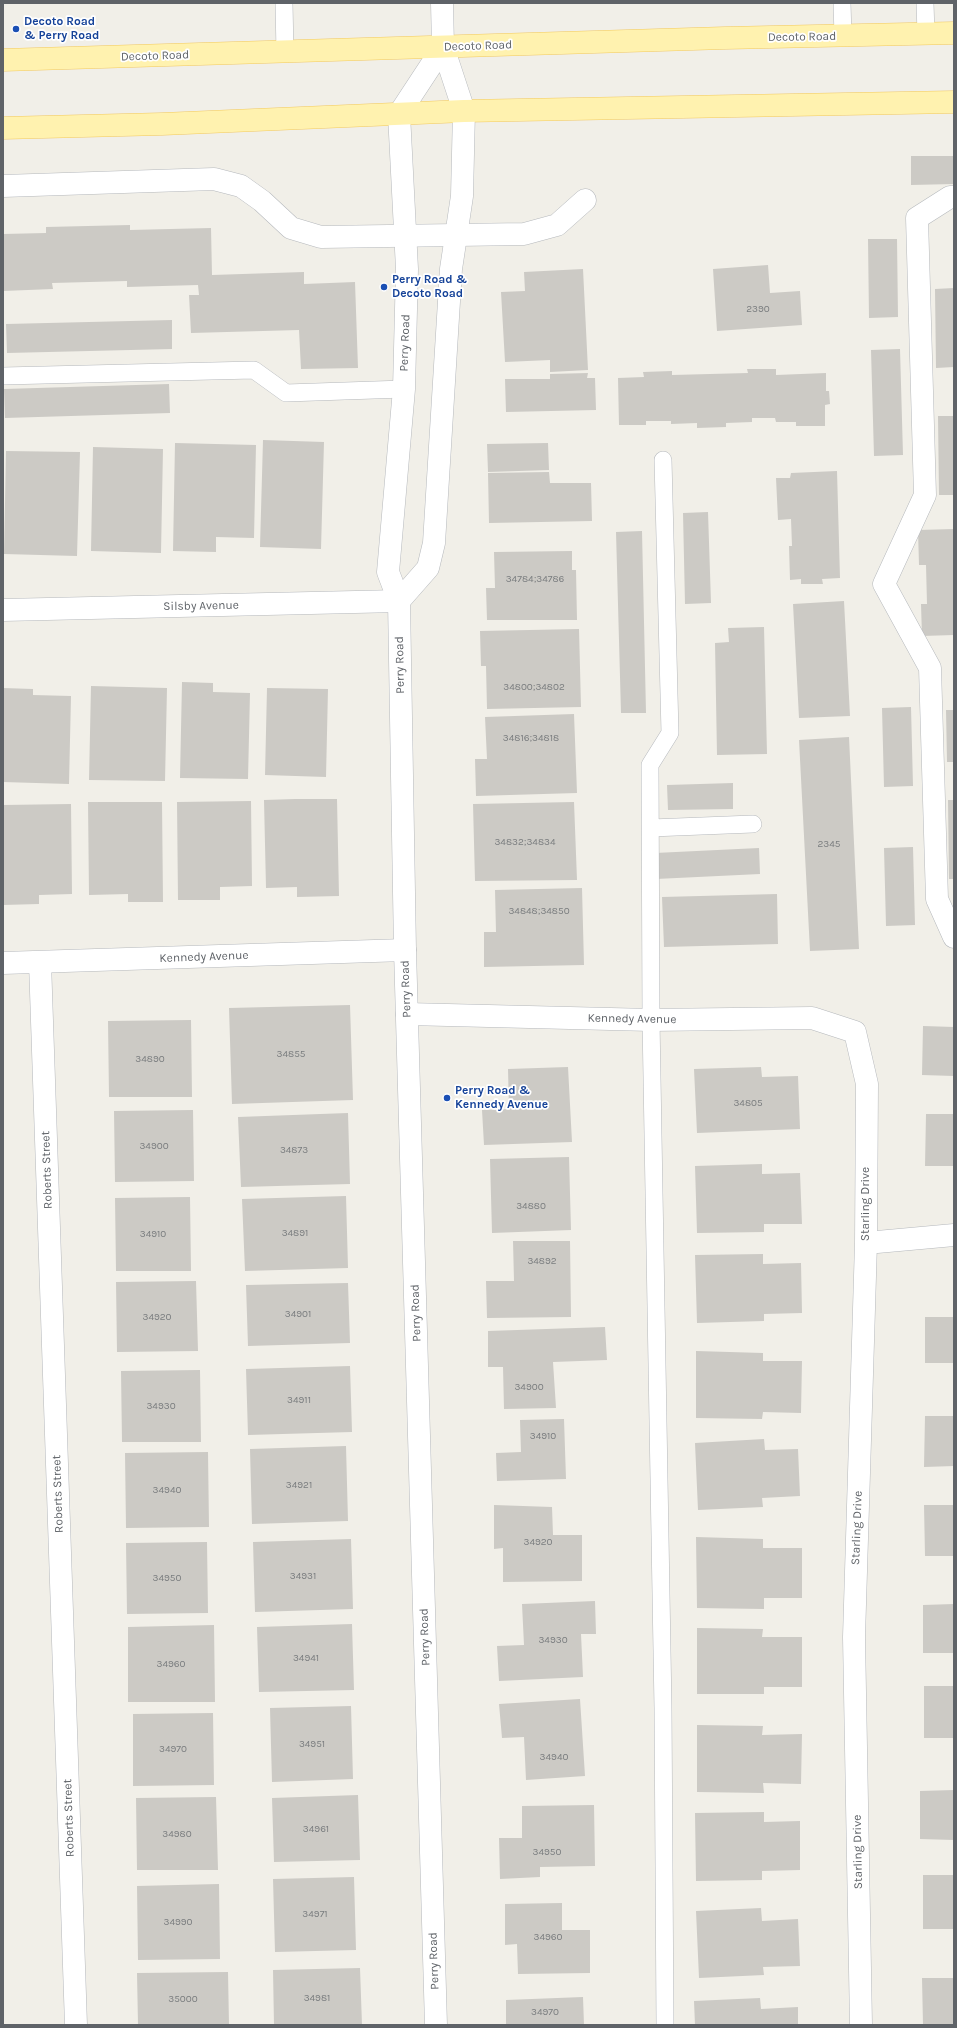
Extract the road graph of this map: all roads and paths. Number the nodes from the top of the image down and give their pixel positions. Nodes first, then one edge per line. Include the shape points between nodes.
1 (284, 3) edge
2 (442, 3) edge
3 (842, 3) edge
4 (925, 3) edge
5 (954, 33) edge
6 (926, 34) junction
7 (843, 36) junction
8 (443, 47) junction
9 (285, 53) junction
10 (3, 60) edge
11 (954, 102) edge
12 (464, 111) junction
13 (399, 114) junction
14 (3, 128) edge
15 (3, 186) edge
16 (954, 197) edge
17 (585, 200) dead end
18 (456, 235) junction
19 (406, 236) junction
20 (3, 376) edge
21 (404, 389) junction
22 (663, 460) dead end
23 (399, 601) junction
24 (3, 610) edge
25 (753, 824) dead end
26 (651, 828) junction
27 (954, 937) edge
28 (405, 950) junction
29 (40, 962) junction
30 (3, 963) edge
31 (407, 1014) junction
32 (651, 1020) junction
33 (855, 1032) joint
34 (954, 1235) edge
35 (866, 1243) junction
36 (76, 2025) edge
37 (436, 2025) edge
38 (665, 2025) edge
39 (861, 2025) edge

1 - 9 lane
2 - 8 street
3 - 7 lane
4 - 6 lane
5 - 6 main road, Decoto Road
6 - 7 main road, Decoto Road
7 - 8 main road, Decoto Road
8 - 9 main road, Decoto Road
8 - 12 street
8 - 13 street
9 - 10 main road, Decoto Road
11 - 12 main road
12 - 13 main road
12 - 18 street via 462,196
13 - 14 main road
13 - 19 street, Perry Road
15 - 19 street via 214,179 241,186 262,201 291,228 321,237
16 - 27 street via 950,197 918,218 925,495 884,584 930,668 937,899
17 - 18 street via 557,225 524,234
18 - 19 street
18 - 23 street via 451,269 434,543 428,568
19 - 21 street, Perry Road via 408,269
20 - 21 lane via 254,370 286,393
21 - 23 street, Perry Road via 388,572
22 - 26 lane via 670,733 650,765
23 - 24 street, Silsby Avenue
23 - 28 street, Perry Road
25 - 26 lane
26 - 32 lane
28 - 29 street, Kennedy Avenue
28 - 31 street, Perry Road
29 - 30 street, Kennedy Avenue
29 - 36 street, Roberts Street
31 - 32 street, Kennedy Avenue
31 - 37 street, Perry Road
32 - 33 street, Kennedy Avenue via 812,1018
32 - 38 lane via 663,1700
33 - 35 street, Starling Drive via 867,1084
34 - 35 street
35 - 39 street, Starling Drive via 854,1637

